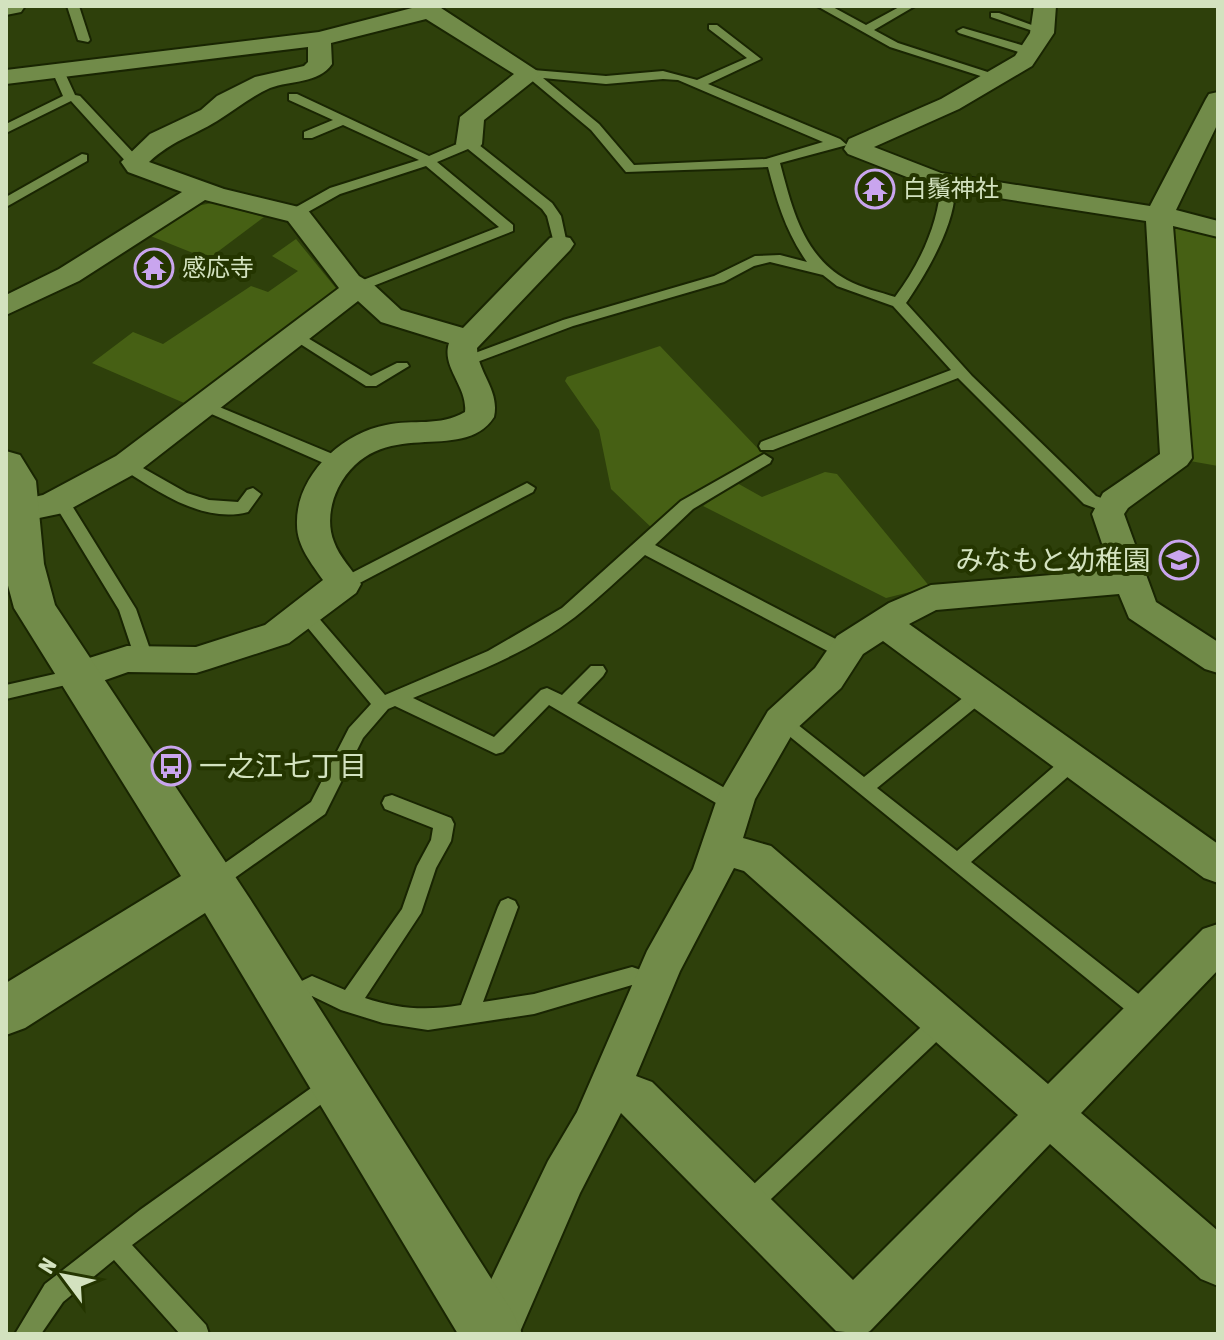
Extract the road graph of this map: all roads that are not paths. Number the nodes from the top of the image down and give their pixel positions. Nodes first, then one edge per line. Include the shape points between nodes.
1 (73, 6) edge
2 (823, 6) edge
3 (909, 6) edge
4 (1045, 6) edge
5 (426, 8) edge
6 (995, 15) dead end
7 (713, 27) dead end
8 (865, 30) junction
9 (963, 31) dead end
10 (319, 39) junction
11 (84, 40) dead end
12 (1037, 42) junction
13 (58, 71) junction
14 (530, 74) junction
15 (6, 77) edge
16 (997, 77) junction
17 (698, 84) junction
18 (70, 97) junction
19 (293, 97) dead end
20 (1218, 99) edge
21 (341, 121) junction
22 (6, 129) edge
23 (308, 135) dead end
24 (469, 144) junction
25 (847, 146) junction
26 (82, 158) dead end
27 (428, 161) junction
28 (134, 162) junction
29 (773, 162) junction
30 (948, 182) junction
31 (202, 191) junction
32 (6, 203) edge
33 (294, 214) junction
34 (1161, 215) junction
35 (1218, 229) edge
36 (560, 244) joint
37 (825, 271) junction
38 (358, 287) junction
39 (898, 303) junction
40 (6, 306) edge
41 (296, 335) junction
42 (466, 350) junction
43 (402, 366) dead end
44 (960, 372) junction
45 (205, 406) junction
46 (6, 464) edge
47 (127, 464) junction
48 (341, 464) junction
49 (527, 488) dead end
50 (253, 494) dead end
51 (40, 506) junction
52 (1111, 508) junction
53 (642, 546) junction
54 (14, 566) edge
55 (1131, 581) junction
56 (344, 584) junction
57 (304, 612) junction
58 (883, 623) junction
59 (845, 652) junction
60 (144, 658) junction
61 (1218, 660) edge
62 (597, 671) dead end
63 (77, 676) junction
64 (6, 692) edge
65 (980, 694) junction
66 (388, 701) junction
67 (564, 705) junction
68 (781, 722) junction
69 (1073, 761) junction
70 (864, 788) junction
71 (392, 803) dead end
72 (735, 804) junction
73 (721, 848) junction
74 (957, 863) junction
75 (1218, 866) edge
76 (212, 883) junction
77 (508, 907) dead end
78 (1218, 942) edge
79 (654, 984) junction
80 (285, 1000) junction
81 (349, 1003) junction
82 (6, 1011) edge
83 (468, 1014) junction
84 (1147, 1014) junction
85 (943, 1021) junction
86 (335, 1081) junction
87 (609, 1088) junction
88 (1049, 1114) junction
89 (746, 1207) junction
90 (115, 1244) junction
91 (1218, 1262) edge
92 (27, 1334) edge
93 (197, 1334) edge
94 (493, 1334) edge

1 - 11 lane
2 - 8 lane
3 - 8 lane
4 - 12 street
5 - 10 street
5 - 14 street
6 - 12 lane
7 - 17 lane via 755,59
8 - 16 lane via 894,45
9 - 12 lane
10 - 13 street
10 - 28 street via 320,64 312,71 264,82 226,101 210,115 159,139
12 - 16 street via 1024,61
13 - 15 street
13 - 18 lane
14 - 17 lane via 606,80 663,75
14 - 24 street via 472,117
14 - 29 lane via 595,127 631,169
16 - 25 street via 950,104
17 - 25 lane
18 - 22 lane
18 - 28 lane
19 - 21 lane
20 - 34 street
21 - 23 lane
21 - 27 lane
24 - 27 lane
24 - 36 lane via 547,206
25 - 29 lane
25 - 30 street
26 - 32 lane
27 - 33 lane via 335,191
27 - 38 lane via 508,228
28 - 31 street
29 - 37 lane via 799,241
30 - 34 street
30 - 39 lane via 945,208 930,247
31 - 33 street
31 - 40 street via 69,275
33 - 38 street
34 - 35 street
34 - 52 street via 1176,458
36 - 42 street
37 - 39 lane via 842,283
37 - 42 lane via 761,256 719,279
38 - 41 street
38 - 42 street via 391,316
39 - 44 lane
41 - 43 lane via 371,383
41 - 45 street
42 - 48 street via 482,399 479,417 458,430 385,435 355,449
44 - 52 lane via 1090,500
44 - 53 lane via 765,452 687,505
45 - 47 street
45 - 48 lane
46 - 51 street
47 - 50 lane via 179,498 218,509 242,508
47 - 51 street
48 - 56 street via 317,497 312,515 317,542
49 - 56 lane
51 - 54 street
51 - 60 lane via 127,609
52 - 55 street via 1108,514
53 - 59 lane
53 - 66 lane via 543,629
54 - 63 street
55 - 58 street via 931,598
55 - 61 street via 1141,609
56 - 57 street
57 - 60 street via 277,634 196,660
57 - 66 lane
58 - 59 street
58 - 65 street
59 - 68 street via 828,678
60 - 63 street
62 - 67 lane
63 - 64 lane
63 - 76 street
65 - 69 street
65 - 70 lane
66 - 67 lane via 496,747 547,695
66 - 76 lane via 356,733 318,808
67 - 72 lane
68 - 70 lane
68 - 72 street
69 - 74 lane
69 - 75 street
70 - 74 lane
71 - 81 lane via 444,824 441,841 411,913
72 - 73 street
73 - 79 street
73 - 85 street via 757,858
74 - 84 lane
76 - 80 street
76 - 82 street
77 - 83 lane
78 - 84 street
79 - 83 lane via 632,976 534,1004
79 - 87 street
80 - 81 lane via 312,985
80 - 86 street
81 - 83 lane via 410,1019
84 - 88 street
85 - 88 street
85 - 89 lane
86 - 90 lane
86 - 94 street
87 - 89 street via 636,1097
87 - 94 street
88 - 89 street via 853,1314
88 - 91 street
90 - 92 lane via 54,1293
90 - 93 lane

